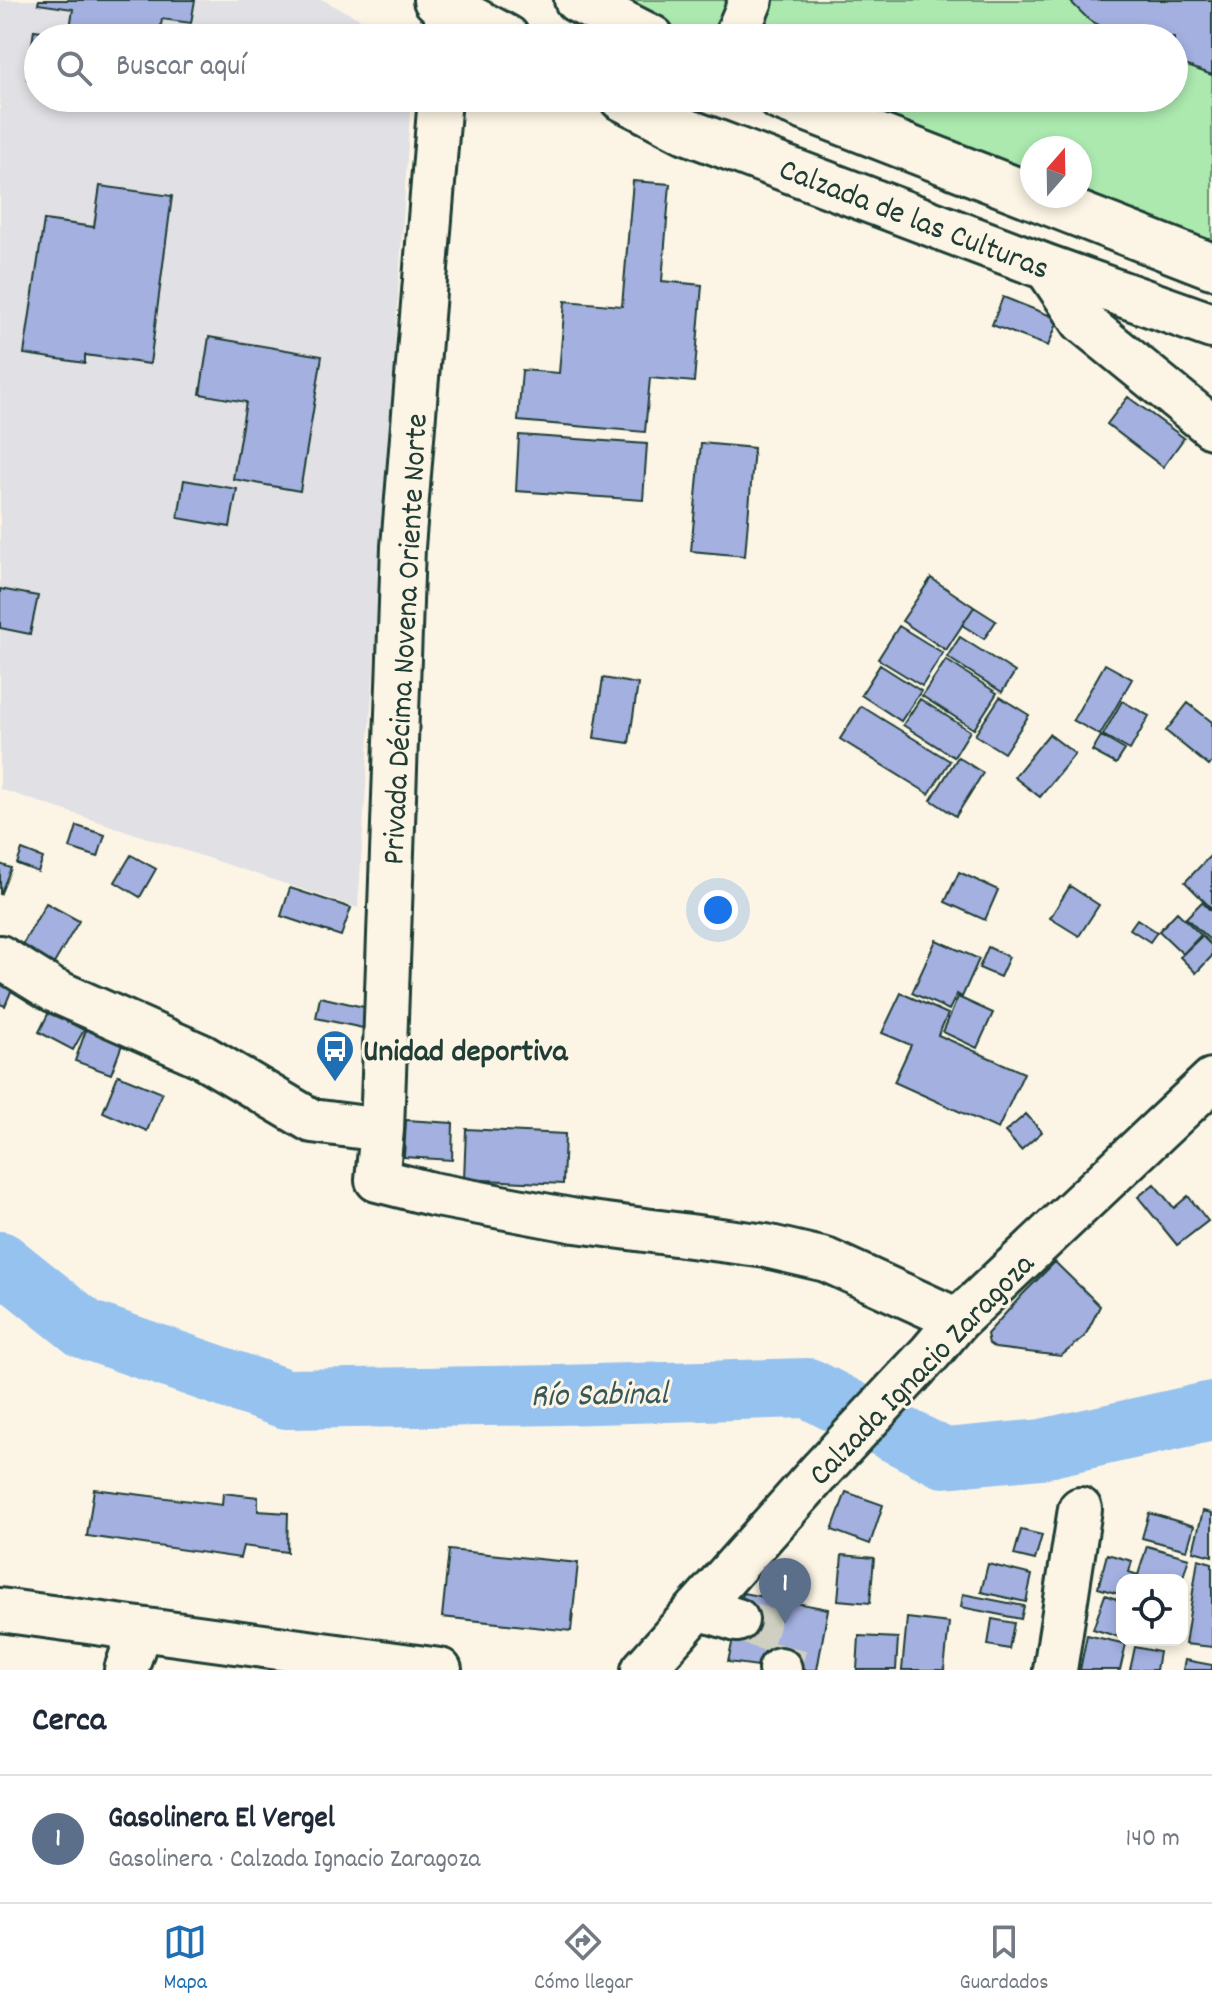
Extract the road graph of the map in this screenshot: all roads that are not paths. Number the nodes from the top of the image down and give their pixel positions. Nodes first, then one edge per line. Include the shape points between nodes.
1 (577, 0) edge
2 (751, 0) edge
3 (445, 11) edge
4 (475, 24) edge
5 (624, 24) edge
6 (741, 24) edge
7 (439, 112) edge
8 (649, 112) edge
9 (816, 112) edge
10 (1212, 266) edge
11 (1046, 267) junction
12 (1212, 326) edge
13 (1212, 427) edge
14 (0, 957) edge
15 (1212, 1080) edge
16 (382, 1130) junction
17 (958, 1320) junction
18 (1080, 1509) dead end
19 (0, 1610) edge
20 (140, 1629) junction
21 (126, 1670) edge
22 (440, 1670) edge
23 (643, 1670) edge
24 (1055, 1670) edge

1 - 5 main road
2 - 6 street
3 - 4 main road
7 - 16 street, Privada Décima Novena Oriente Norte via 403,547
8 - 11 main road, Calzada de las Culturas via 686,131
9 - 10 main road, Calzada de las Culturas
11 - 12 main road, Calzada de las Culturas
11 - 13 street via 1083,322
14 - 16 street via 53,990 202,1056 312,1121
15 - 17 street, Calzada Ignacio Zaragoza
16 - 17 street, Privada Décima Novena Oriente Norte via 377,1180 576,1221 766,1246 826,1260
17 - 23 street, Calzada Ignacio Zaragoza via 822,1469 718,1614
18 - 24 street
19 - 20 street
20 - 21 street
20 - 22 street

